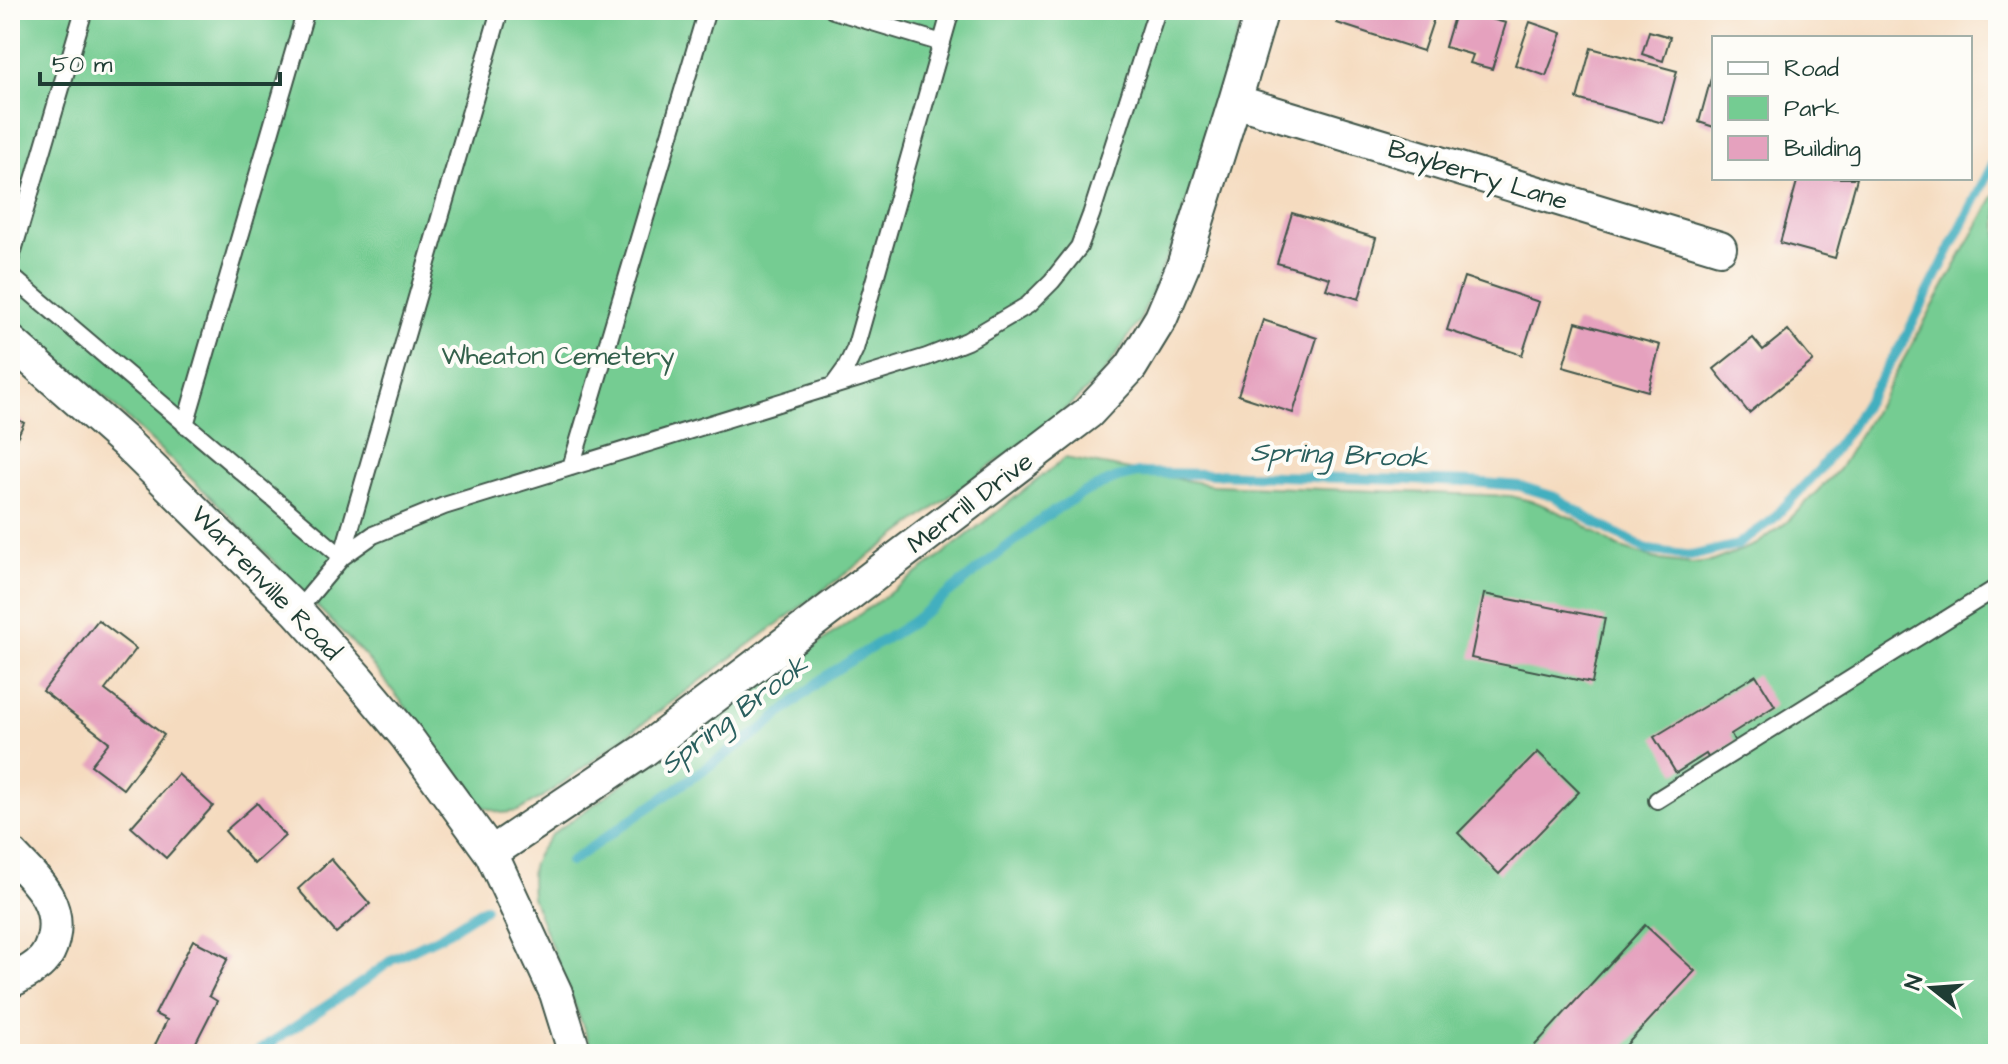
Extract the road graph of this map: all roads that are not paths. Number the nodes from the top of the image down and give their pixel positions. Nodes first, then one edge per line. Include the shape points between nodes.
1 (84, 10) edge
2 (306, 10) edge
3 (500, 10) edge
4 (707, 10) edge
5 (833, 10) edge
6 (951, 10) edge
7 (1157, 10) edge
8 (1262, 10) edge
9 (942, 43) junction
10 (1235, 101) junction
11 (1720, 248) dead end
12 (10, 261) edge
13 (10, 275) edge
14 (10, 341) edge
15 (833, 386) junction
16 (185, 425) junction
17 (571, 467) junction
18 (342, 557) junction
19 (1998, 587) edge
20 (297, 611) junction
21 (1657, 800) dead end
22 (10, 853) edge
23 (491, 853) junction
24 (10, 982) edge
25 (575, 1054) edge

1 - 12 lane
2 - 16 lane
3 - 18 lane
4 - 17 lane
5 - 9 lane
6 - 9 lane
7 - 15 lane via 1079,247 1052,281 1028,305 967,341
8 - 10 street, Merrill Drive
9 - 15 lane via 855,349
10 - 11 street, Bayberry Lane
10 - 23 street, Merrill Drive via 1183,266 1161,318 1131,367 1088,413 643,751
13 - 16 lane
14 - 20 street, Warrenville Road via 125,442
15 - 17 lane
16 - 18 lane
17 - 18 lane via 444,506 373,535
18 - 20 lane
19 - 21 lane
20 - 23 street, Warrenville Road via 406,736
22 - 24 street via 40,885 54,909 56,928 40,964
23 - 25 street, Warrenville Road via 556,993

